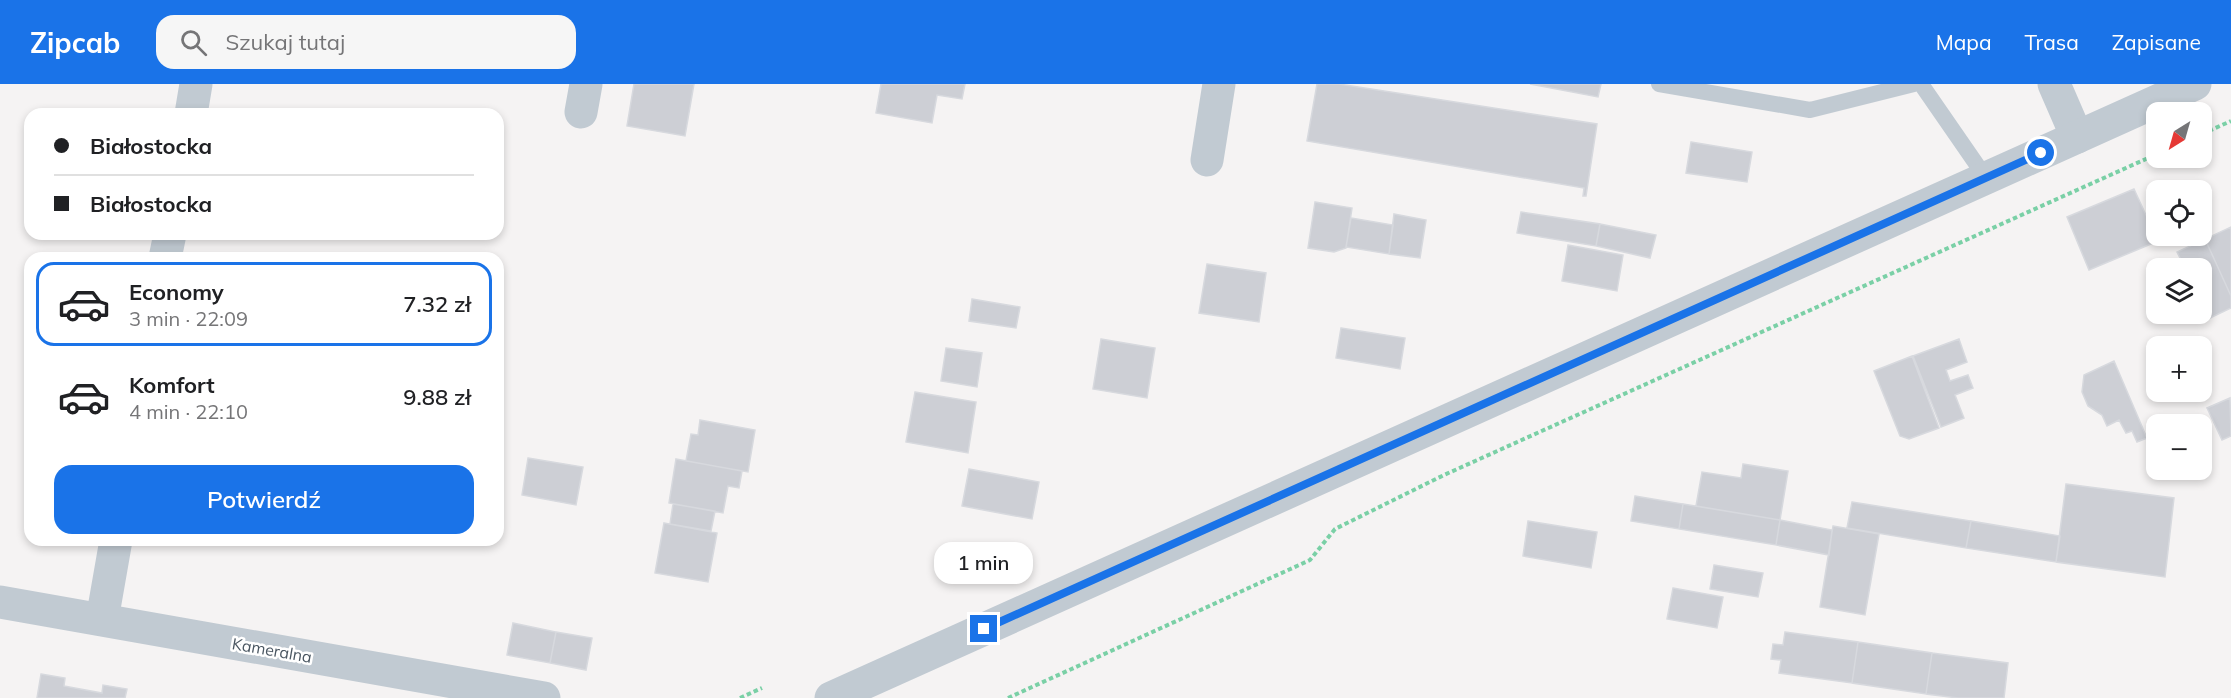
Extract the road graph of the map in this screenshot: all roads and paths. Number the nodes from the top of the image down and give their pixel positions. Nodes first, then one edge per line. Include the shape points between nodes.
1 (196, 84) edge
2 (1219, 84) edge
3 (1659, 84) edge
4 (1914, 84) edge
5 (1921, 84) edge
6 (2054, 84) edge
7 (2195, 84) edge
8 (192, 108) edge
9 (2231, 121) edge
10 (2212, 130) edge
11 (2078, 137) junction
12 (2146, 159) edge
13 (1207, 160) dead end
14 (1986, 178) junction
15 (115, 546) edge
16 (0, 602) edge
17 (102, 620) junction
18 (762, 688) dead end
19 (544, 698) edge
20 (740, 698) edge
21 (831, 698) edge
22 (1008, 698) edge

1 - 8 street
2 - 13 street
3 - 4 lane via 1810,110
5 - 14 lane
6 - 11 street
7 - 11 street
9 - 10 path
11 - 14 street
12 - 22 path via 1444,476 1335,529 1310,560
14 - 21 street
15 - 17 street
16 - 17 street, Kameralna
17 - 19 street, Kameralna
18 - 20 path

